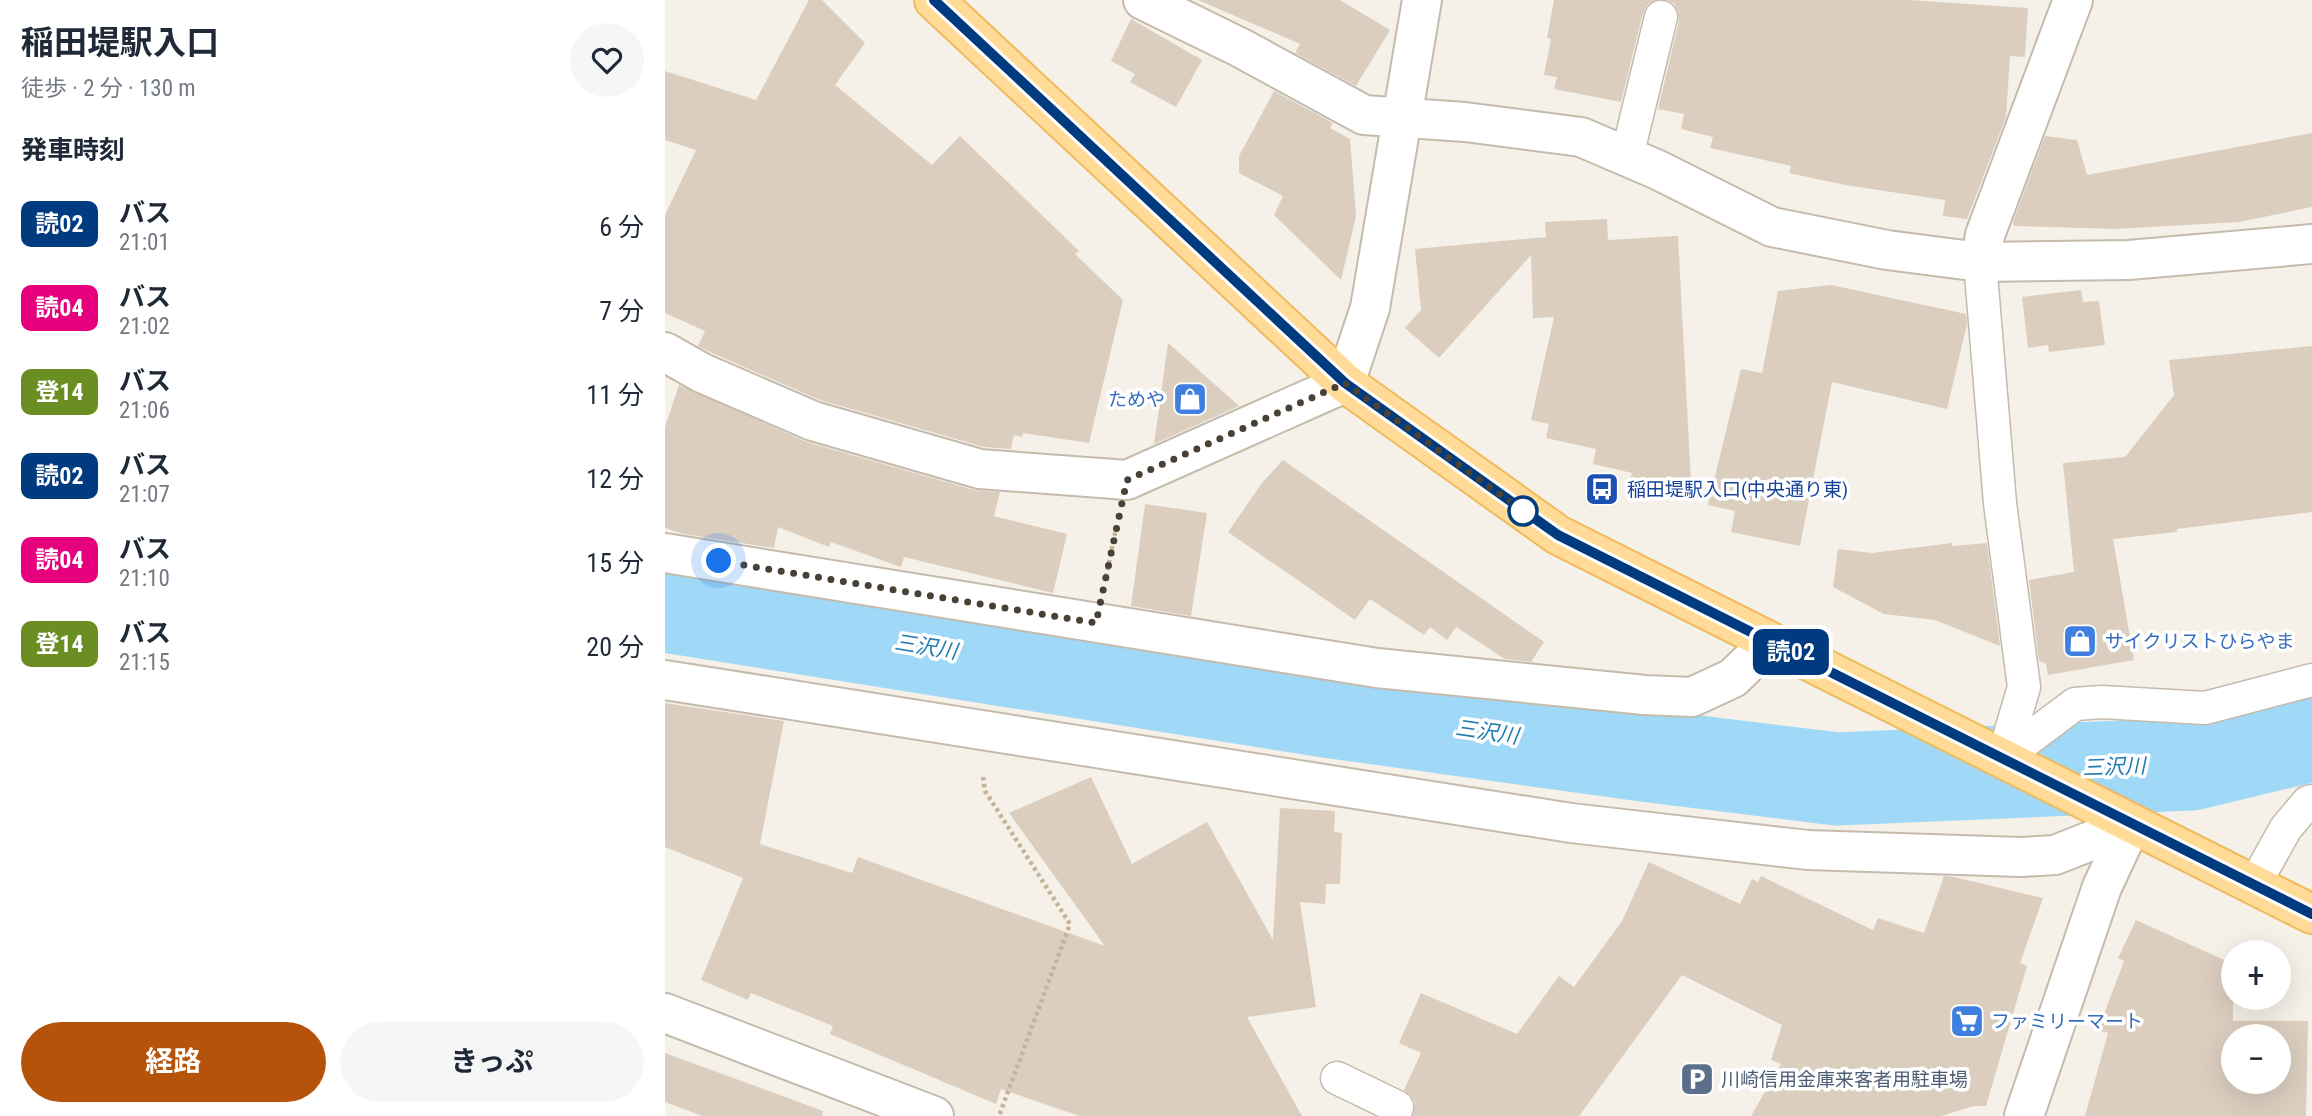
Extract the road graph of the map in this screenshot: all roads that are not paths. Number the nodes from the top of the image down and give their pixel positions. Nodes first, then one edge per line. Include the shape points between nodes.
1 (935, 0) edge
2 (1143, 0) edge
3 (1422, 0) edge
4 (2073, 0) edge
5 (1661, 17) dead end
6 (1404, 118) junction
7 (1627, 156) junction
8 (2312, 244) edge
9 (1980, 262) junction
10 (665, 352) edge
11 (1345, 383) junction
12 (665, 553) edge
13 (1770, 642) junction
14 (665, 680) edge
15 (2312, 680) edge
16 (2003, 758) junction
17 (2312, 801) edge
18 (2137, 839) junction
19 (2254, 885) junction
20 (2312, 914) edge
21 (665, 1013) edge
22 (1337, 1078) dead end
23 (933, 1116) edge
24 (1394, 1116) edge
25 (2024, 1116) edge

1 - 11 main road
2 - 6 street via 1364,115
3 - 6 street
4 - 9 street via 1985,235
5 - 7 lane
6 - 7 street via 1581,137
6 - 11 street via 1370,308
7 - 9 street via 1772,228
8 - 9 street via 2129,260
9 - 16 lane via 2000,503 2024,683
10 - 11 street via 813,421 917,452 980,469 1127,480
11 - 13 main road via 1558,535
12 - 13 street via 1377,668 1645,695 1692,696 1733,678
13 - 16 main road
14 - 18 street via 1571,823 1808,850 2021,857
15 - 16 lane via 2205,708 2075,704
16 - 18 main road
17 - 19 lane via 2286,828
18 - 19 main road
18 - 25 street via 2102,887
19 - 20 main road
21 - 23 street
22 - 24 lane via 1397,1107

